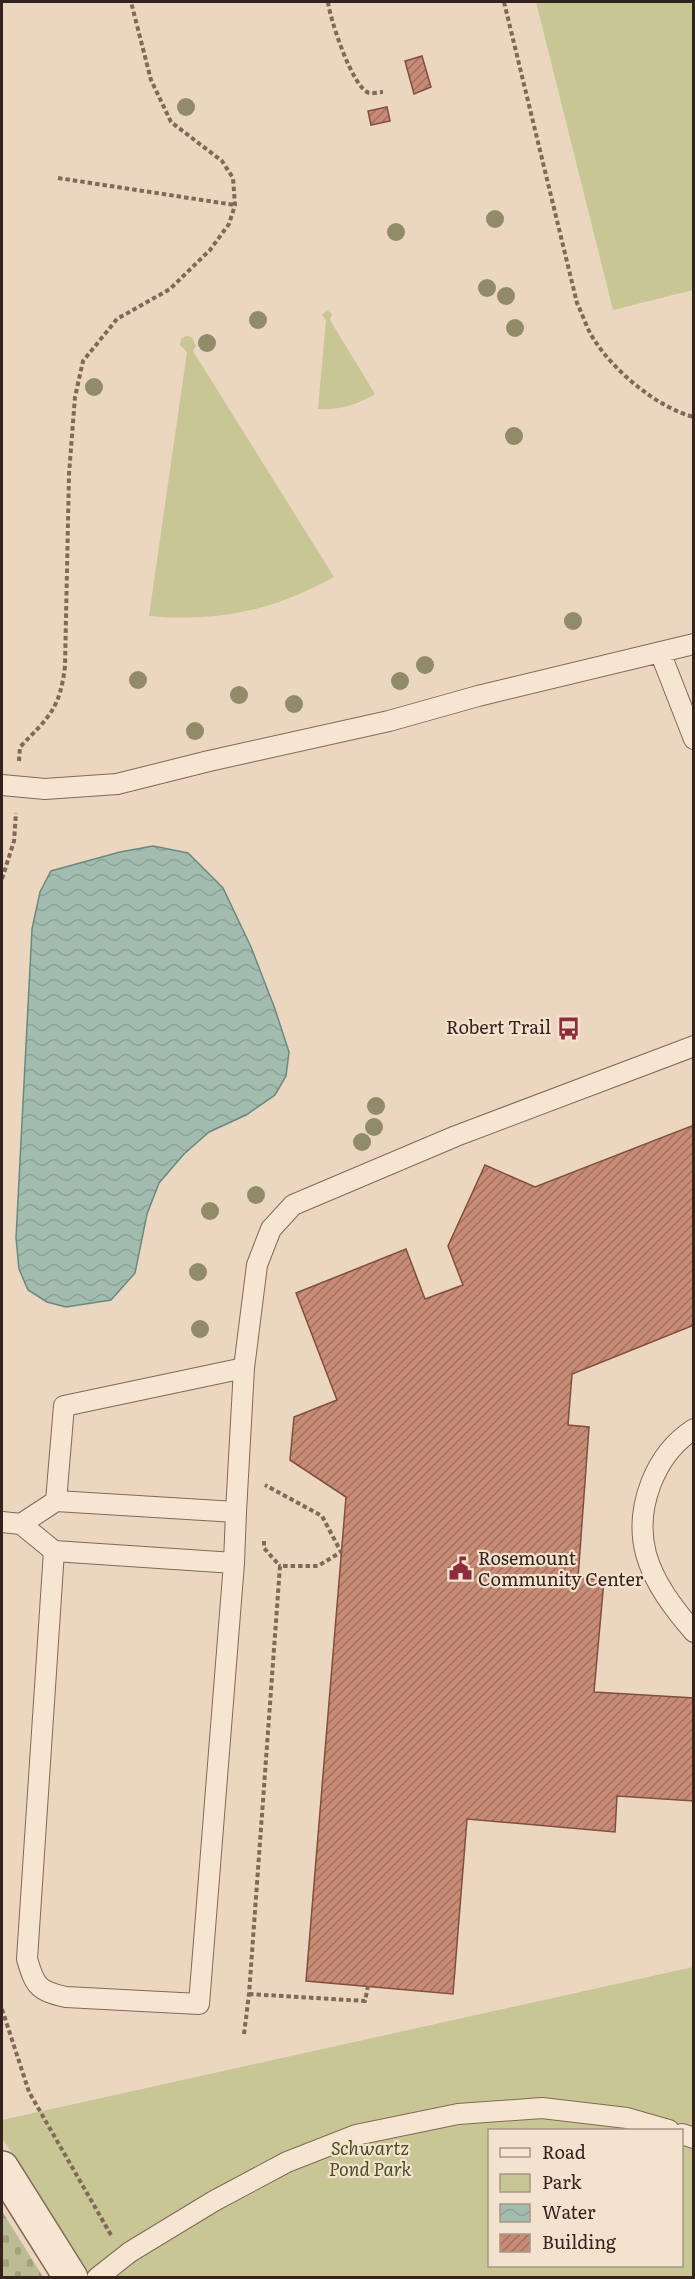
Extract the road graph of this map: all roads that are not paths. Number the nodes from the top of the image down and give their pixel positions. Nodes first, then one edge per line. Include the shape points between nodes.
1 (693, 644) edge
2 (660, 652) junction
3 (693, 739) edge
4 (9, 785) edge
5 (693, 1046) edge
6 (243, 1368) junction
7 (693, 1429) edge
8 (56, 1502) junction
9 (236, 1512) junction
10 (11, 1523) edge
11 (54, 1551) junction
12 (234, 1563) junction
13 (693, 1632) edge
14 (666, 2129) edge
15 (2, 2168) edge
16 (71, 2277) edge
17 (97, 2277) edge

1 - 2 lane
2 - 3 lane
2 - 4 lane via 389,721 117,784 45,789
5 - 6 lane via 456,1136 293,1205 271,1229 257,1265
6 - 8 lane via 64,1406
6 - 9 lane
7 - 13 lane via 663,1458 650,1485 642,1525 646,1554 659,1584
8 - 9 lane
8 - 10 lane
9 - 12 lane
10 - 11 lane
11 - 12 lane
11 - 12 lane via 27,1959 33,1980 46,1992 76,1998 199,2004
14 - 17 lane via 627,2118 542,2108 458,2114 356,2134 287,2162 214,2201
15 - 16 street

